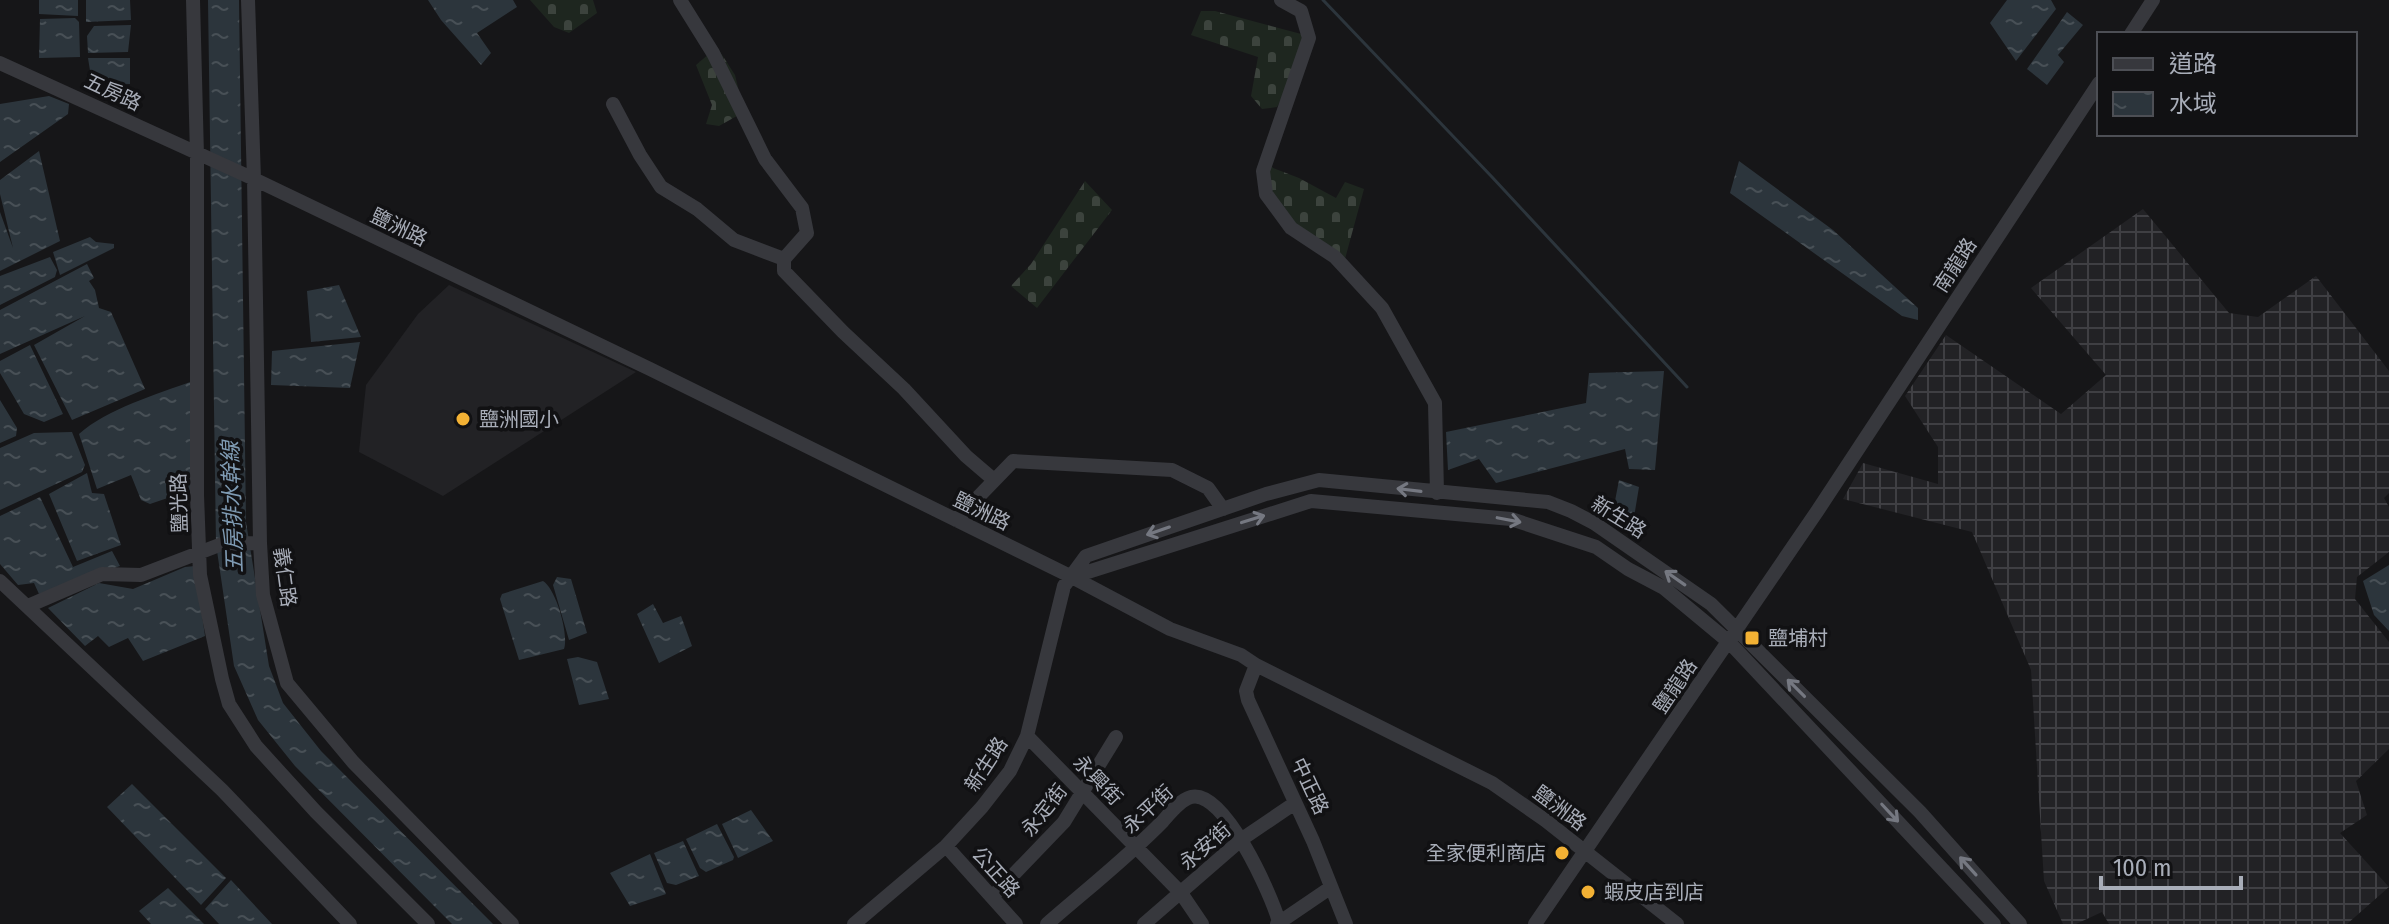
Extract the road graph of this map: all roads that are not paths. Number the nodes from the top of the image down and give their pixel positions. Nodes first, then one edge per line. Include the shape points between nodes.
1 (193, 0) edge
2 (248, 0) edge
3 (680, 0) edge
4 (1281, 0) edge
5 (2153, 0) edge
6 (2132, 32) edge
7 (0, 63) edge
8 (2097, 86) edge
9 (613, 104) dead end
10 (204, 157) junction
11 (248, 177) junction
12 (784, 259) junction
13 (1845, 469) joint
14 (994, 480) junction
15 (1437, 493) junction
16 (1223, 509) junction
17 (956, 520) junction
18 (256, 543) junction
19 (200, 551) junction
20 (1072, 577) junction
21 (0, 581) edge
22 (28, 606) junction
23 (1736, 627) junction
24 (1729, 642) junction
25 (1256, 665) junction
26 (1027, 736) junction
27 (1116, 737) dead end
28 (1083, 792) junction
29 (1295, 803) junction
30 (1242, 839) junction
31 (946, 846) junction
32 (1137, 848) junction
33 (1586, 853) junction
34 (1330, 888) junction
35 (1181, 893) junction
36 (992, 897) junction
37 (1278, 923) edge
38 (350, 924) edge
39 (428, 924) edge
40 (512, 924) edge
41 (854, 924) edge
42 (1016, 924) edge
43 (1047, 924) edge
44 (1144, 924) edge
45 (1202, 924) edge
46 (1346, 924) edge
47 (1535, 924) edge
48 (1677, 924) edge
49 (1994, 924) edge
50 (2020, 924) edge

1 - 10 street, 鹽光路
2 - 11 street, 義仁路
3 - 12 street via 713,53 765,159 802,208 807,233
4 - 15 street via 1301,11 1309,38 1263,171 1266,194 1291,228 1335,257 1382,308 1435,403
5 - 6 street
7 - 10 street, 五房路
8 - 13 street, 南龍路
9 - 12 street via 661,187 734,240
10 - 11 street, 五房路
10 - 19 street, 鹽光路
11 - 17 street, 鹽洲路
11 - 18 street, 義仁路
12 - 14 street via 784,271
13 - 23 street, 鹽龍路
14 - 16 street via 1013,461 1172,470 1208,488
14 - 17 street
15 -> 16 street, 新生路 via 1319,480
23 -> 15 street, 新生路 via 1663,570 1571,511 1548,502
16 -> 20 street, 新生路 via 1086,556
17 - 20 street, 鹽洲路
18 - 19 street
18 - 40 street, 義仁路 via 263,595 287,683 353,762
19 - 22 street via 141,575 102,574
19 - 39 street, 鹽光路 via 200,575 222,679 246,734
20 -> 24 street, 新生路 via 1311,501 1511,519 1596,547 1664,588
20 - 25 street, 鹽洲路 via 1170,629
20 - 26 street, 新生路 via 1064,586
21 - 22 street
22 - 38 street via 222,790
23 - 24 street, 鹽龍路
50 -> 23 street, 新生路 via 1920,812
24 - 33 street, 鹽龍路
24 -> 49 street, 新生路
25 - 29 street, 中正路 via 1248,700
25 - 33 street, 鹽洲路 via 1492,783
26 - 28 street, 永興街
26 - 31 street, 新生路 via 1010,771
27 - 28 street, 永定街
28 - 32 street, 永興街
28 - 36 street, 永定街 via 1053,835
29 - 30 street, 永安街
29 - 34 street, 中正路
30 - 32 street, 永平街 via 1210,802 1190,797
30 - 35 street, 永安街
30 - 37 street, 永平街 via 1273,900
31 - 36 street, 公正路
31 - 41 street, 新生路
32 - 35 street, 永興街
32 - 43 street, 永平街
33 - 47 street, 鹽龍路
33 - 48 street, 鹽洲路
34 - 37 street
34 - 46 street, 中正路
35 - 44 street, 永安街
35 - 45 street, 永興街
36 - 42 street, 公正路

